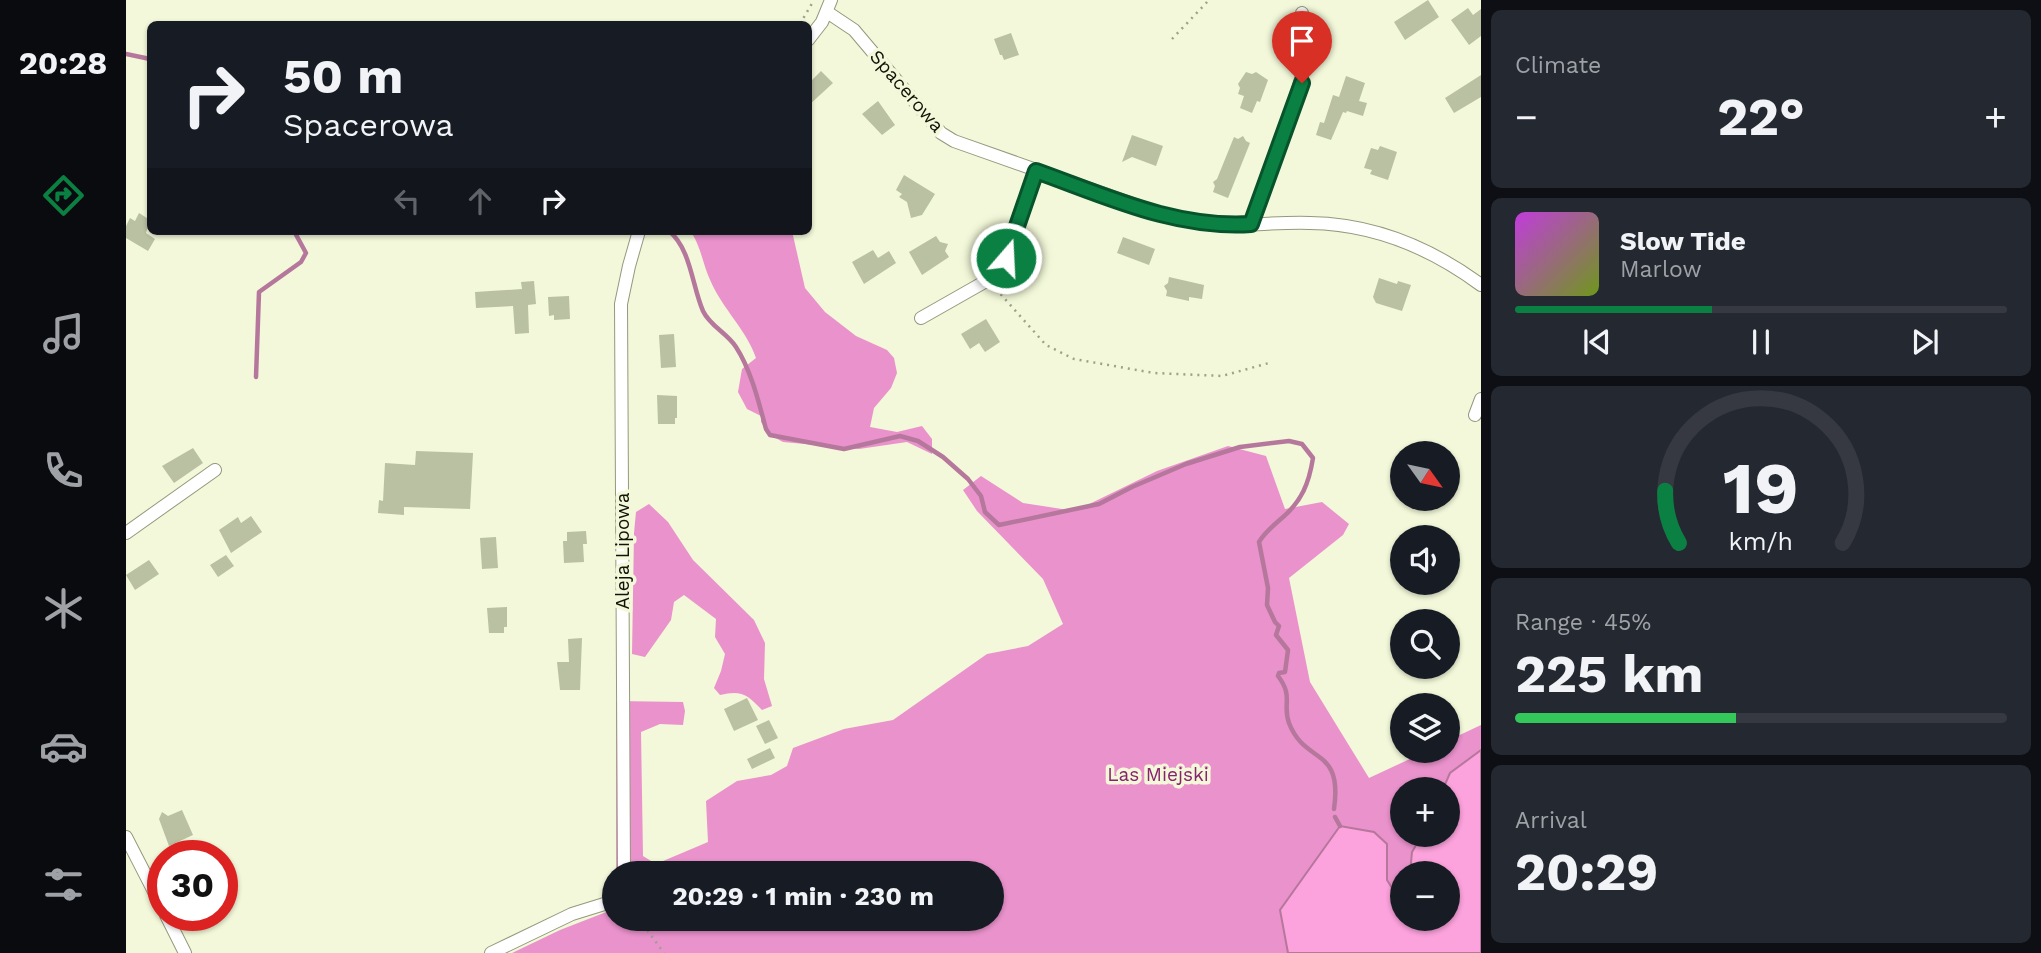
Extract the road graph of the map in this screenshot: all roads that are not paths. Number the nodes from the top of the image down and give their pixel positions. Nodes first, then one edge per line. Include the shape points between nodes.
1 (829, 6) edge
2 (1302, 13) dead end
3 (812, 34) edge
4 (1036, 171) junction
5 (1251, 224) junction
6 (638, 235) edge
7 (1481, 285) edge
8 (921, 318) dead end
9 (1481, 399) edge
10 (1475, 415) dead end
11 (215, 470) dead end
12 (126, 533) edge
13 (126, 838) edge
14 (624, 861) edge
15 (147, 878) edge
16 (602, 905) edge
17 (174, 931) edge
18 (184, 953) edge
19 (491, 953) edge

1 - 3 street
1 - 4 street, Spacerowa via 941,132
2 - 5 street via 1307,46 1302,83
4 - 5 street, Spacerowa via 1170,217 1203,224
4 - 8 street via 1006,258 989,281
5 - 7 street, Spacerowa via 1339,225 1384,235 1430,253
6 - 14 street, Aleja Lipowa via 621,304
9 - 10 street
11 - 12 street
13 - 15 street
16 - 19 street
17 - 18 street

